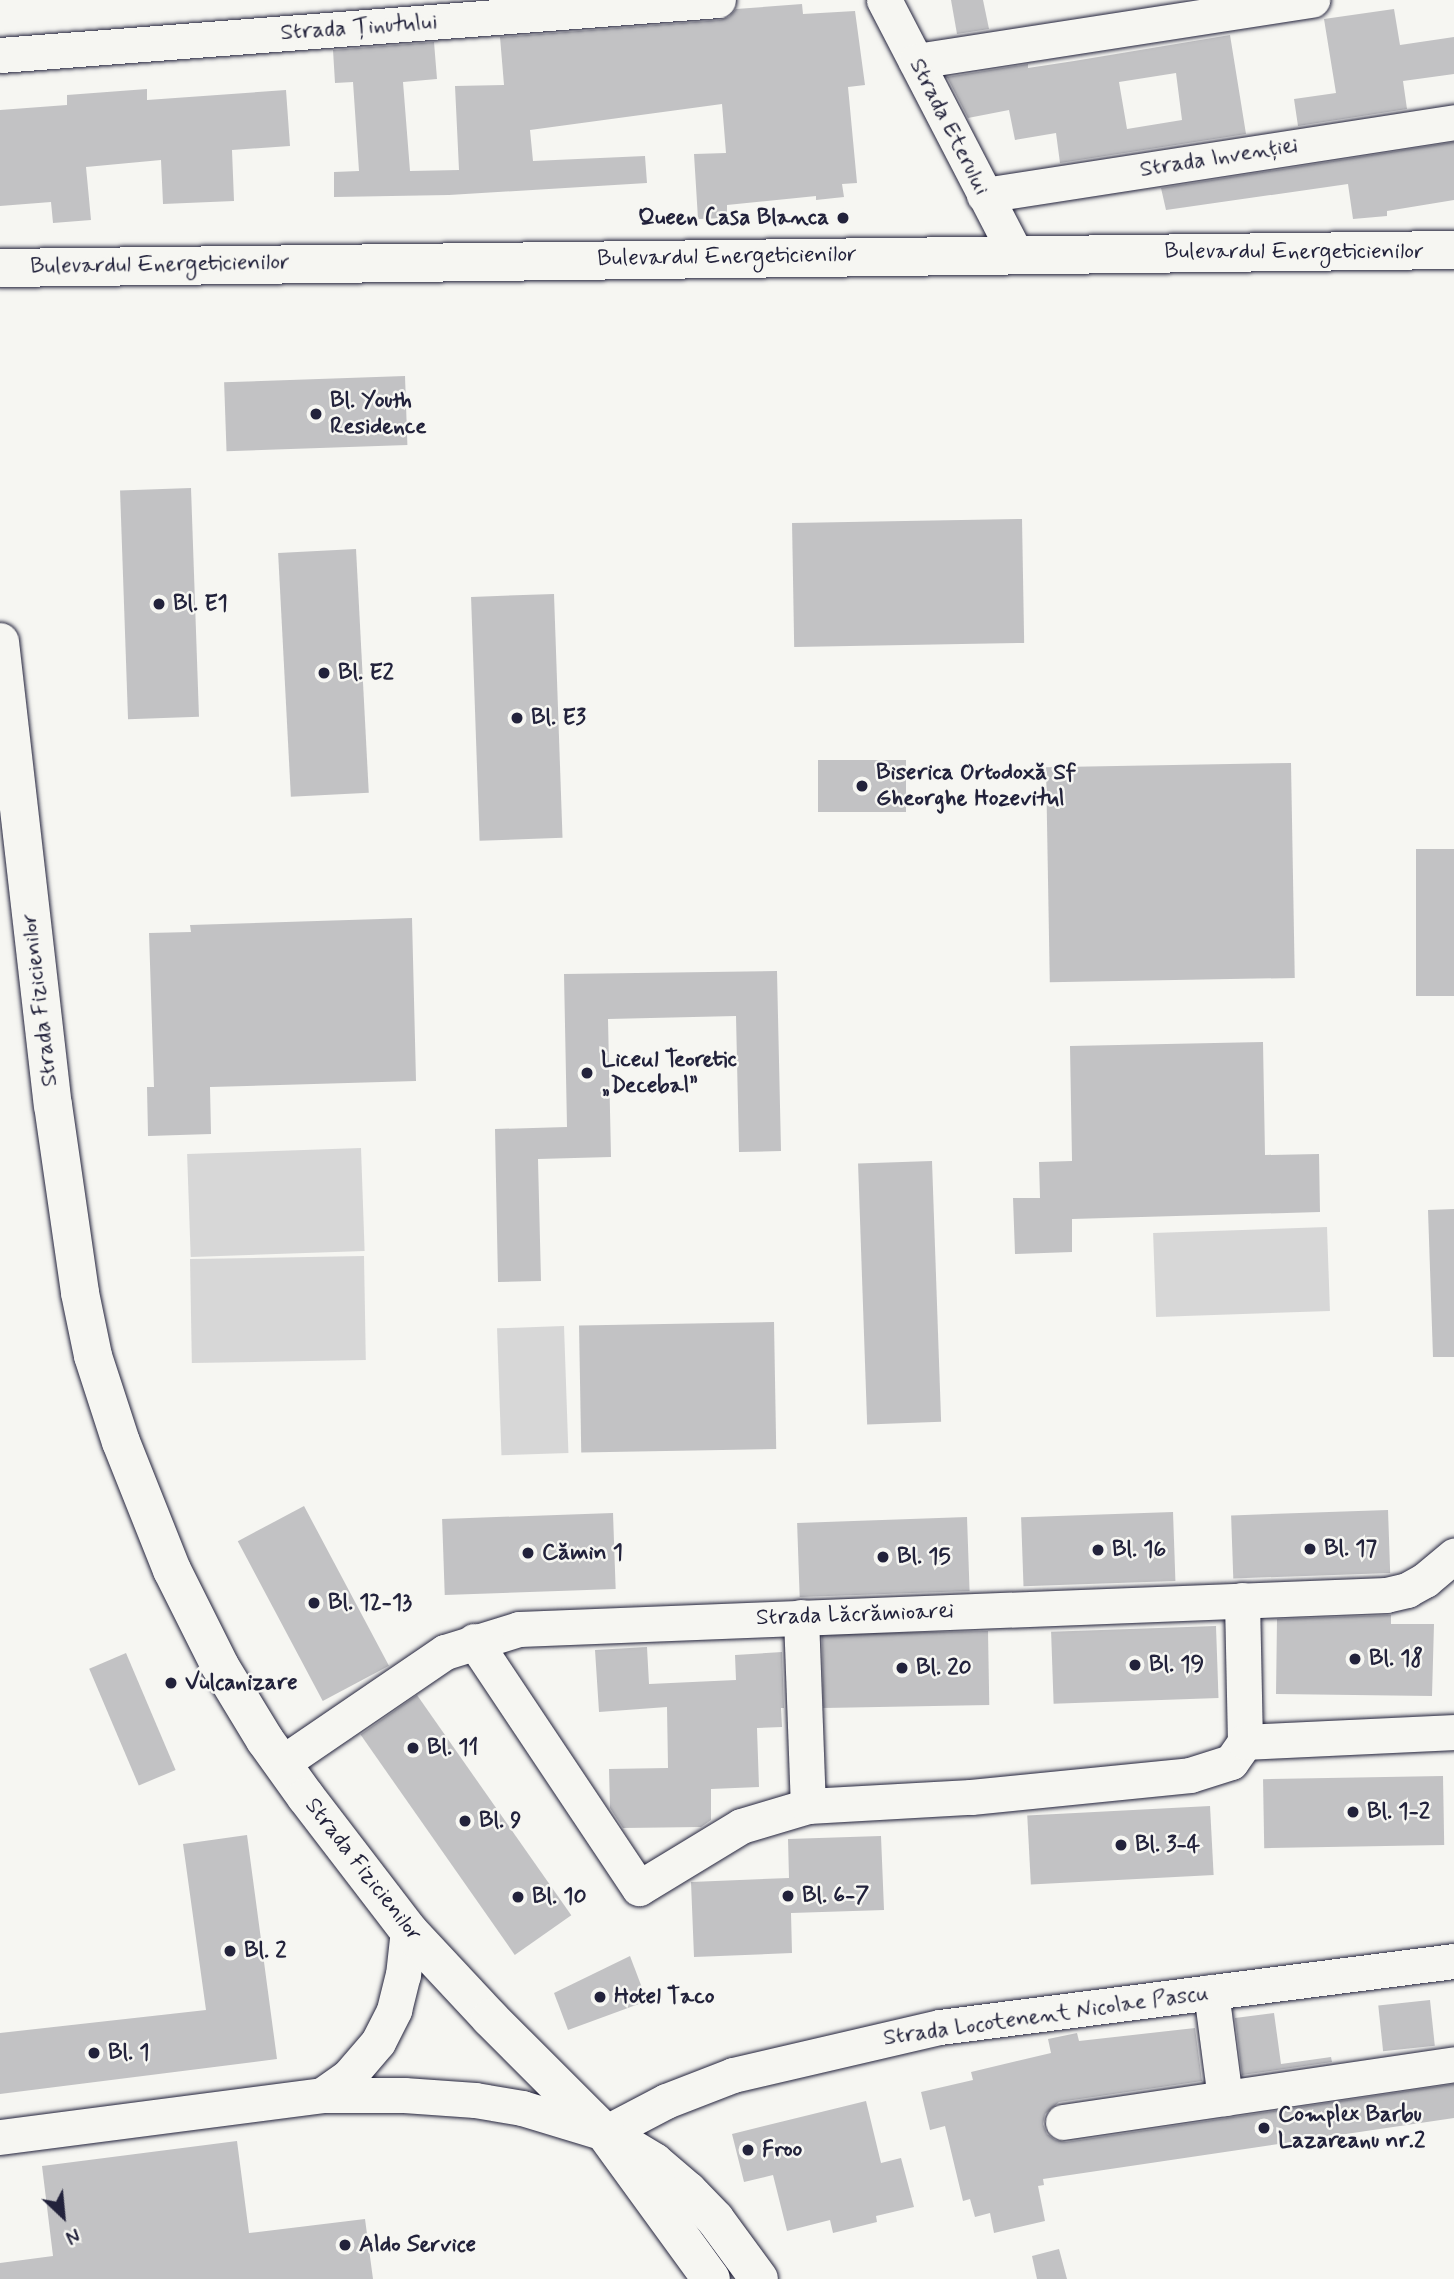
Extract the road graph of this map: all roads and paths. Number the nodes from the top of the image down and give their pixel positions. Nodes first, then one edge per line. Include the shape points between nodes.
1 (718, 0) edge
2 (884, 0) edge
3 (1312, 0) edge
4 (0, 55) edge
5 (916, 61) junction
6 (1454, 122) edge
7 (984, 195) junction
8 (1454, 250) edge
9 (1014, 254) junction
10 (0, 268) edge
11 (0, 642) edge
12 (1454, 1556) edge
13 (1242, 1600) junction
14 (801, 1617) junction
15 (459, 1646) junction
16 (1454, 1732) edge
17 (1245, 1742) junction
18 (282, 1763) junction
19 (808, 1806) junction
20 (408, 1930) junction
21 (1454, 1961) edge
22 (1212, 1992) junction
23 (1454, 2064) edge
24 (322, 2095) junction
25 (1224, 2098) junction
26 (1063, 2122) dead end
27 (605, 2133) junction
28 (0, 2137) edge
29 (711, 2279) edge
30 (759, 2279) edge

1 - 4 street, Strada Ținutului
2 - 5 street, Strada Eterului
3 - 5 street
5 - 7 street, Strada Eterului
6 - 7 street, Strada Invenției
7 - 9 street, Strada Eterului
8 - 9 street, Bulevardul Energeticienilor
9 - 10 street, Bulevardul Energeticienilor
11 - 18 street, Strada Fizicienilor via 53,1105 93,1356 89,1390 144,1538 172,1570 219,1666
12 - 13 street, Strada Lăcrămioarei via 1416,1585 1386,1595
13 - 14 street, Strada Lăcrămioarei
13 - 17 street
14 - 15 street, Strada Lăcrămioarei via 519,1629
14 - 19 street
15 - 18 street, Strada Lăcrămioarei
15 - 19 street via 639,1888 741,1826
16 - 17 street
17 - 19 street via 1231,1762 1190,1775 971,1797
18 - 20 street, Strada Fizicienilor
20 - 24 street via 394,2010 378,2042 348,2077
20 - 27 street, Strada Fizicienilor
21 - 22 street, Strada Locotenent Nicolae Pascu
22 - 25 street
22 - 27 street, Strada Locotenent Nicolae Pascu via 940,2027 778,2062 691,2090
23 - 25 street
24 - 27 street via 475,2100 522,2108
24 - 28 street
25 - 26 street
27 - 29 street, Strada Fizicienilor
27 - 30 street, Strada Fizicienilor via 654,2162 688,2191

